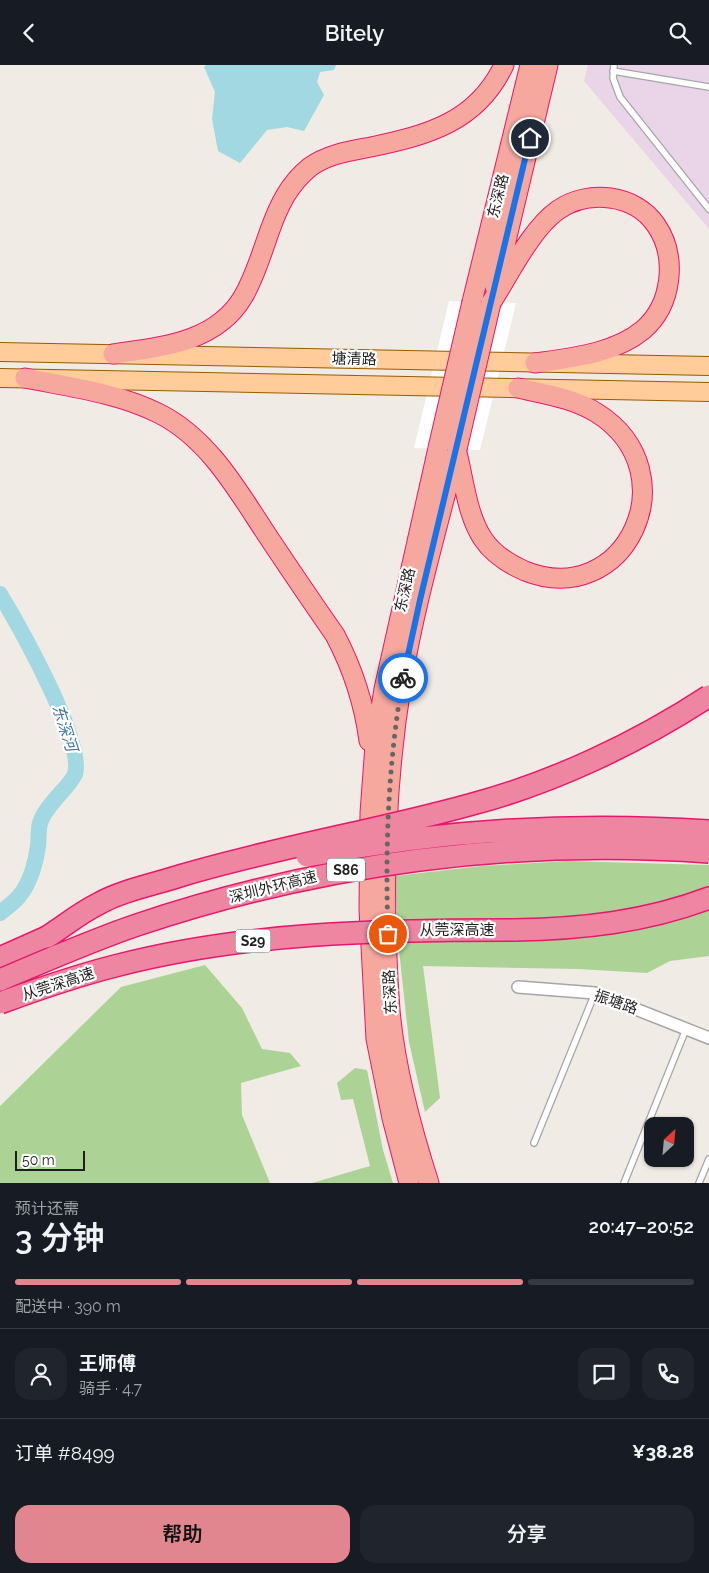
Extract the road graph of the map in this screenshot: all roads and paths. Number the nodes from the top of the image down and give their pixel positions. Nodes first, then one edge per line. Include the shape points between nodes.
1 (504, 65) edge
2 (530, 65) edge
3 (548, 65) edge
4 (614, 68) edge
5 (709, 87) edge
6 (709, 209) edge
7 (491, 303) junction
8 (0, 352) edge
9 (113, 354) junction
10 (535, 363) junction
11 (709, 367) edge
12 (0, 378) edge
13 (25, 378) junction
14 (518, 388) junction
15 (709, 392) edge
16 (457, 449) junction
17 (709, 696) edge
18 (373, 775) junction
19 (709, 831) edge
20 (709, 852) edge
21 (709, 898) edge
22 (47, 937) junction
23 (0, 958) edge
24 (0, 980) edge
25 (518, 987) dead end
26 (595, 993) junction
27 (0, 1003) edge
28 (686, 1029) junction
29 (709, 1038) edge
30 (534, 1143) dead end
31 (709, 1159) edge
32 (409, 1183) edge
33 (429, 1183) edge
34 (624, 1183) edge
35 (699, 1183) edge

1 - 9 highway via 491,86 460,118 423,134 336,154 299,177 282,201 244,297 224,321 185,341
2 - 18 highway, 东深路, bridge via 391,652
3 - 7 highway, 东深路
4 - 5 lane
4 - 6 lane via 617,91 624,103
7 - 10 highway via 534,236 556,211 569,203 584,198 616,199 645,213 656,226 664,243 669,280 656,316 642,330 612,346 574,358
7 - 16 highway, 东深路, bridge
8 - 9 main road, 塘清路
9 - 10 main road, 塘清路
10 - 11 main road, 塘清路
12 - 13 main road, 塘清路
13 - 14 main road, 塘清路
13 - 18 highway via 143,406 179,425 196,439 234,486 335,635 361,695
14 - 15 main road, 塘清路
14 - 16 highway via 558,397 596,412 617,429 634,451 642,478 642,505 634,531 613,557 588,573 558,579 544,578 512,566 484,540 476,526
16 - 33 highway, 东深路 via 402,680 392,748 387,822 390,1010 404,1089
17 - 22 highway, bridge via 619,745 508,793 437,813 274,850 157,883 98,904
18 - 32 highway, 东深路 via 369,899 376,1039
19 - 22 highway, 深圳外环高速 / S86, bridge via 557,827 360,847 295,859 200,883
20 - 24 highway, 深圳外环高速 / S86, bridge via 559,848 473,854 359,868 274,886 163,917 108,935
21 - 27 highway, 从莞深高速 / S29, bridge via 615,923 568,928 356,932 200,948 116,965
22 - 23 highway, 深圳外环高速
25 - 26 street, 振塘路
26 - 28 street, 振塘路
26 - 30 lane
28 - 29 street, 振塘路
28 - 34 lane
31 - 35 lane

